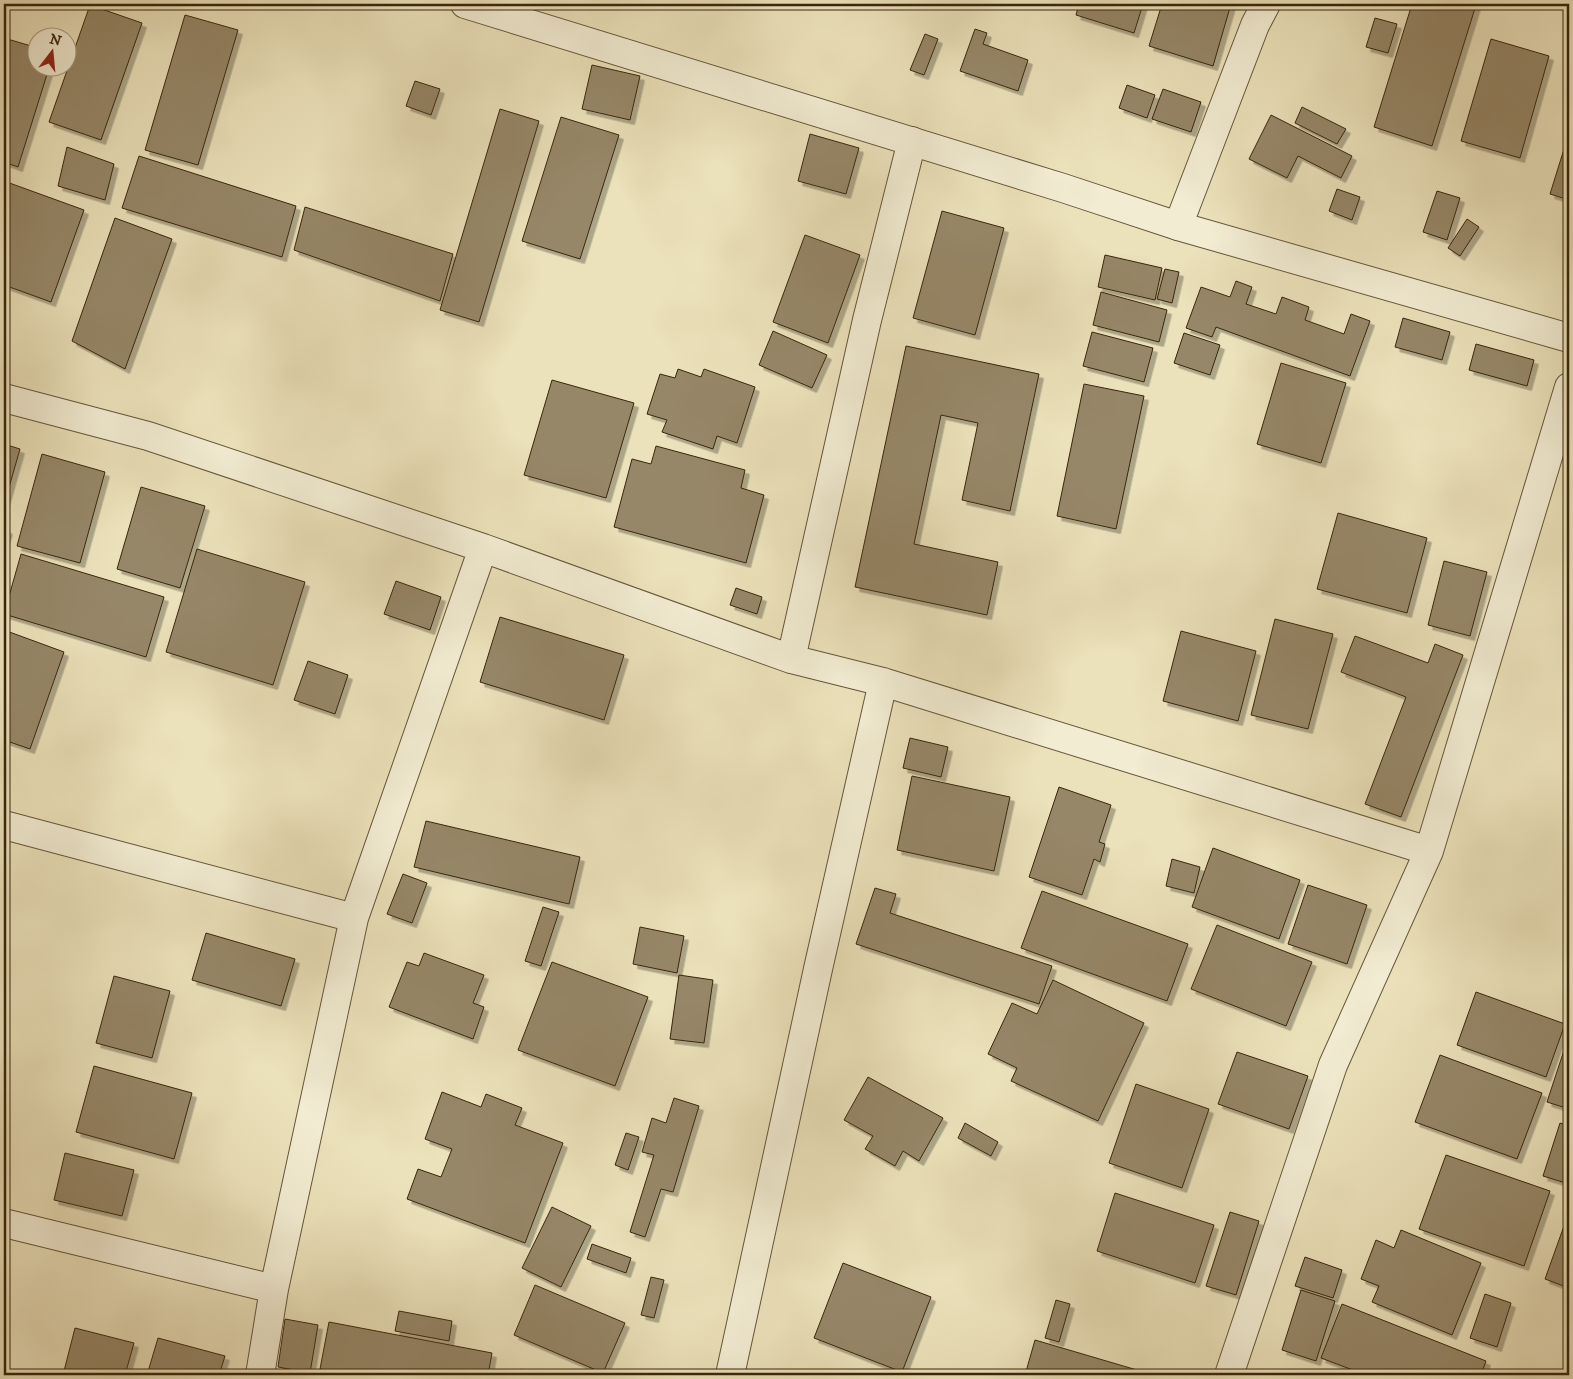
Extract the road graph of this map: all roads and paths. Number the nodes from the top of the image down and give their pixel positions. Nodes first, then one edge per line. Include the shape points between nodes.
1 (465, 4) edge
2 (1266, 4) edge
3 (912, 141) junction
4 (1178, 226) junction
5 (1569, 338) edge
6 (1569, 387) edge
7 (4, 398) edge
8 (483, 548) junction
9 (792, 659) junction
10 (883, 682) junction
11 (4, 826) edge
12 (1428, 851) junction
13 (354, 918) junction
14 (4, 1223) edge
15 (274, 1289) junction
16 (260, 1375) edge
17 (730, 1375) edge
18 (1229, 1375) edge

1 - 3 street
2 - 4 street
3 - 4 street
3 - 9 street via 867,320
4 - 5 street
6 - 12 street
7 - 8 street via 148,436
8 - 9 street
8 - 13 street
9 - 10 street
10 - 12 street
10 - 17 street
11 - 13 street
12 - 18 street via 1333,1065
13 - 15 street
14 - 15 street
15 - 16 street

